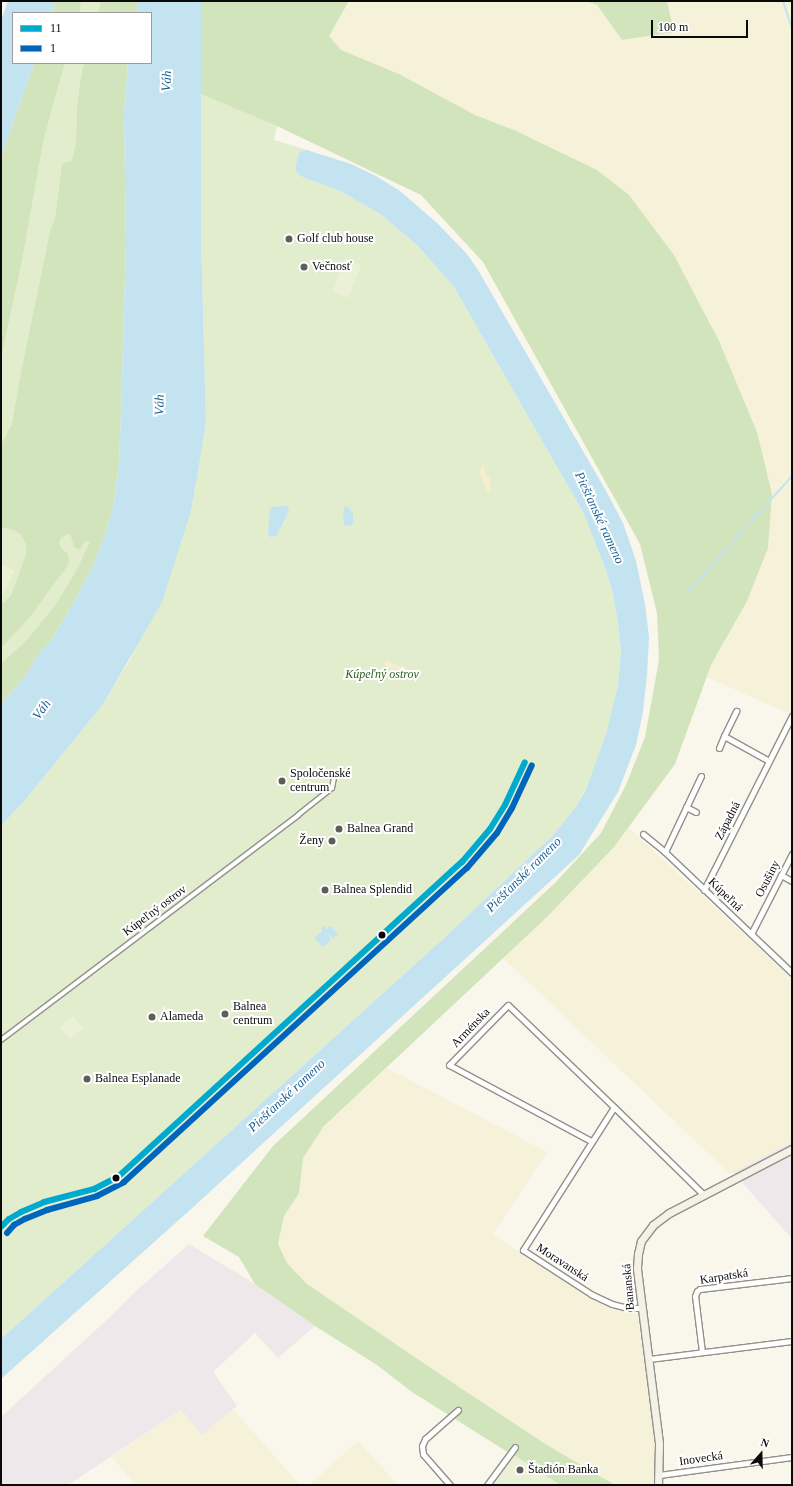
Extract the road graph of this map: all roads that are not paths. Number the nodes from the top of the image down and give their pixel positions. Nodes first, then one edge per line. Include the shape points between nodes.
1 (736, 711) dead end
2 (792, 716) edge
3 (724, 736) junction
4 (719, 748) dead end
5 (769, 761) junction
6 (701, 776) dead end
7 (334, 778) dead end
8 (686, 807) junction
9 (696, 812) dead end
10 (643, 834) dead end
11 (665, 852) junction
12 (792, 854) edge
13 (781, 876) junction
14 (792, 881) edge
15 (704, 890) junction
16 (752, 934) junction
17 (792, 973) edge
18 (1, 1040) edge
19 (614, 1106) junction
20 (591, 1141) junction
21 (792, 1149) edge
22 (704, 1195) junction
23 (792, 1278) edge
24 (642, 1308) junction
25 (792, 1341) edge
26 (702, 1352) junction
27 (649, 1359) junction
28 (458, 1410) dead end
29 (515, 1447) dead end
30 (792, 1456) edge
31 (659, 1475) junction
32 (450, 1485) edge
33 (487, 1485) edge
34 (658, 1485) edge

1 - 3 street
2 - 5 street, Západná
3 - 4 street
3 - 5 street
5 - 15 street, Západná
6 - 8 street
7 - 18 street, Kúpeľný ostrov via 332,788 298,815
8 - 9 street
8 - 11 street
10 - 11 street, Kúpeľná
11 - 15 street, Kúpeľná
12 - 13 street, Osušiny
13 - 14 street
13 - 16 street, Osušiny
15 - 16 street, Kúpeľná
16 - 17 street, Kúpeľná
19 - 20 street, Moravanská
19 - 20 street, Arménska via 508,1005 449,1065
19 - 22 street
20 - 24 street, Moravanská via 523,1250 591,1294 612,1304
21 - 22 main road, Bananská
22 - 24 main road, Bananská via 662,1218 645,1234 637,1260
23 - 26 street, Karpatská via 697,1291 695,1296
24 - 27 main road, Bananská
25 - 26 street
26 - 27 street
27 - 31 main road, Bananská via 659,1443
28 - 32 street via 425,1439 422,1446 423,1454
29 - 33 street
30 - 31 street, Inovecká
31 - 34 main road, Bananská

